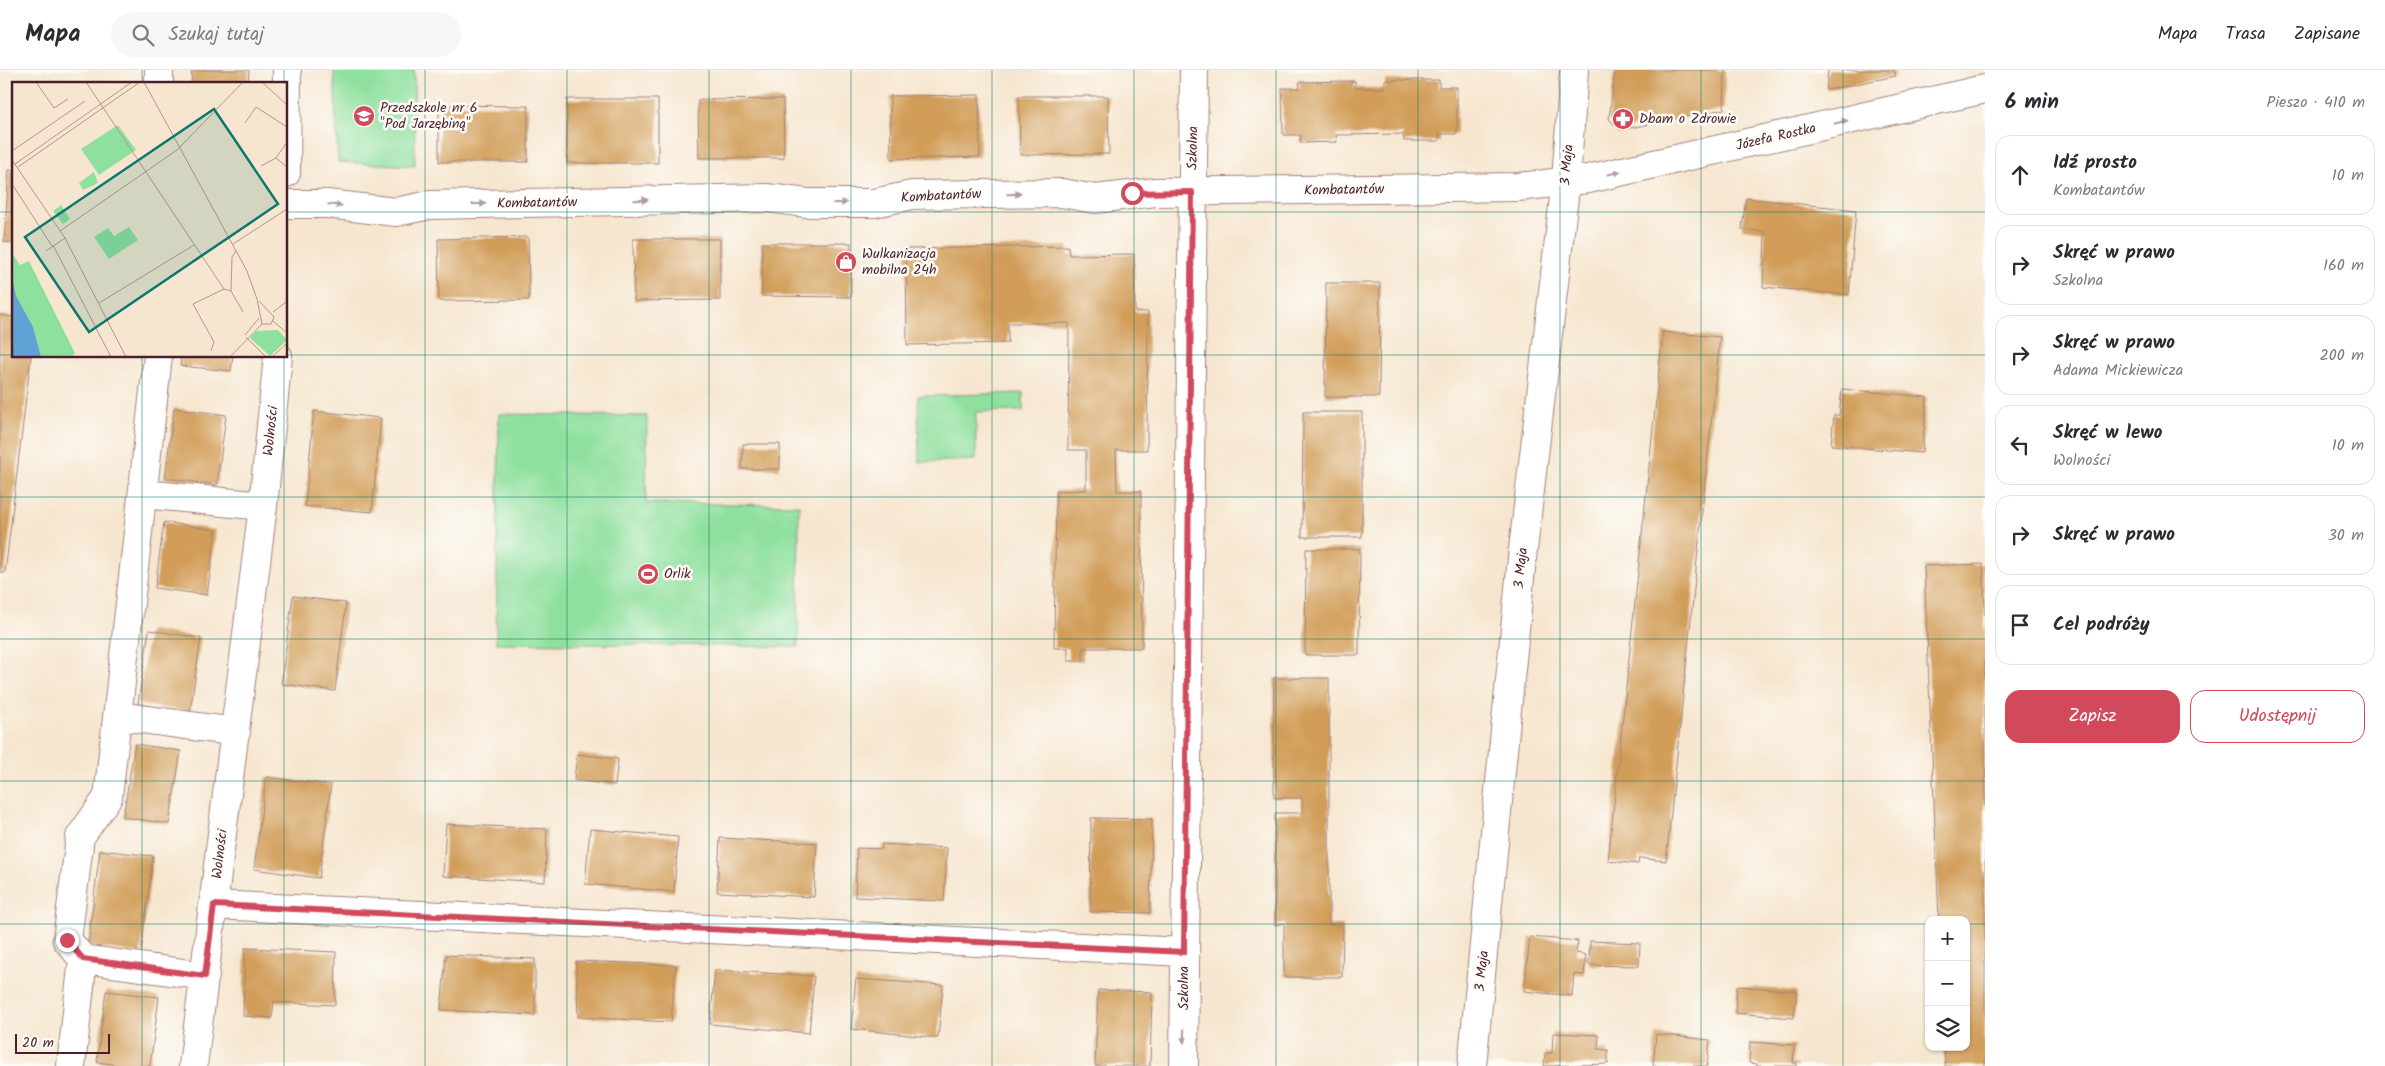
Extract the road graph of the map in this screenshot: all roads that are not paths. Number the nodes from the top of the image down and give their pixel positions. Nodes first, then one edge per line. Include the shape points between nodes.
1 (1194, 70) edge
2 (1574, 70) edge
3 (1985, 90) edge
4 (1566, 180) junction
5 (1192, 192) junction
6 (288, 204) edge
7 (158, 358) edge
8 (278, 358) edge
9 (144, 494) junction
10 (263, 506) junction
11 (119, 716) junction
12 (236, 732) junction
13 (214, 905) junction
14 (1184, 952) junction
15 (83, 959) junction
16 (205, 976) junction
17 (71, 1066) edge
18 (194, 1066) edge
19 (1184, 1066) edge
20 (1472, 1066) edge

1 - 5 street, Szkolna
2 - 4 street, 3 Maja
4 -> 3 street, Józefa Rostka via 1588,179
4 - 5 street, Kombatantów via 1518,187
4 - 20 street, 3 Maja via 1522,558
6 -> 5 street, Kombatantów via 327,204 396,212 430,205 767,198 807,203 874,203 912,195 1062,193 1095,199 1132,193
5 - 14 street, Szkolna
7 - 9 street
8 - 10 street, Wolności
9 - 10 street
9 - 11 street
10 - 12 street, Wolności
11 - 12 street
11 - 15 street via 108,797 80,837 67,940
12 - 13 street, Wolności
13 - 14 street
13 - 16 street, Wolności
14 -> 19 street, Szkolna
15 - 16 street
15 - 17 street
16 - 18 street, Wolności

